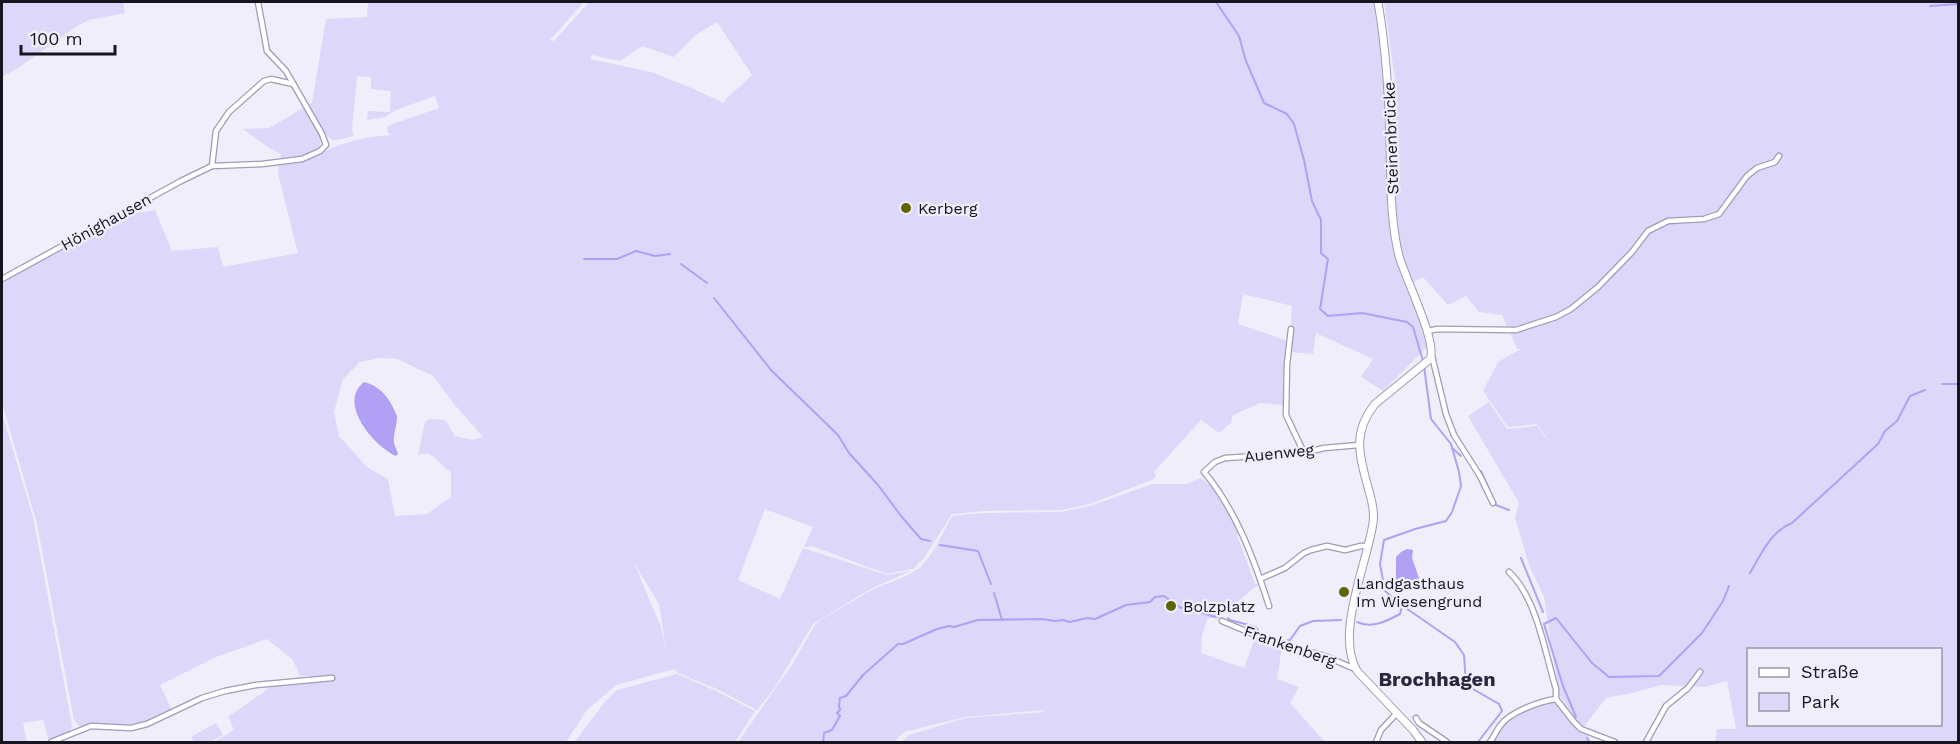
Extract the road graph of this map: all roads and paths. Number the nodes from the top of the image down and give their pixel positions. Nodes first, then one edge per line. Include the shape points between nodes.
1 (258, 2) edge
2 (1378, 2) edge
3 (294, 85) junction
4 (1779, 156) dead end
5 (212, 166) junction
6 (2, 279) edge
7 (1291, 330) dead end
8 (1428, 332) junction
9 (1431, 358) junction
10 (1359, 445) junction
11 (1304, 453) junction
12 (1493, 503) dead end
13 (1368, 546) junction
14 (1509, 572) dead end
15 (1260, 579) junction
16 (1269, 606) dead end
17 (1222, 621) dead end
18 (1358, 671) junction
19 (1700, 672) dead end
20 (332, 678) dead end
21 (1556, 699) junction
22 (1397, 714) junction
23 (1416, 718) dead end
24 (51, 742) edge
25 (1376, 742) edge
26 (1422, 742) edge
27 (1447, 742) edge
28 (1490, 742) edge
29 (1615, 742) edge
30 (1646, 742) edge

1 - 3 street, Hönighausen via 267,51
2 - 8 main road, Steinenbrücke via 1389,81 1395,237
3 - 5 street via 264,81 229,112 216,131
3 - 5 street, Hönighausen via 322,134 326,145 320,151 302,159
4 - 8 street via 1747,176 1719,214 1668,221 1648,231 1598,287 1556,317 1516,330
5 - 6 street, Hönighausen
7 - 11 street via 1287,415
8 - 9 main road, Steinenbrücke
9 - 10 main road via 1368,413
9 - 12 street via 1454,435
10 - 11 street, Auenweg
10 - 13 main road via 1373,504
11 - 15 street, Auenweg via 1225,458 1204,472 1243,533
13 - 15 street via 1311,550
13 - 18 main road via 1349,640
14 - 21 street via 1533,608
15 - 16 street
17 - 18 street, Frankenberg
18 - 22 main road
19 - 30 street via 1666,706
20 - 24 street via 225,691 147,724 131,728 91,726
21 - 28 street via 1508,717
21 - 29 street via 1581,729
22 - 25 street via 1381,730
22 - 26 main road
23 - 27 street

